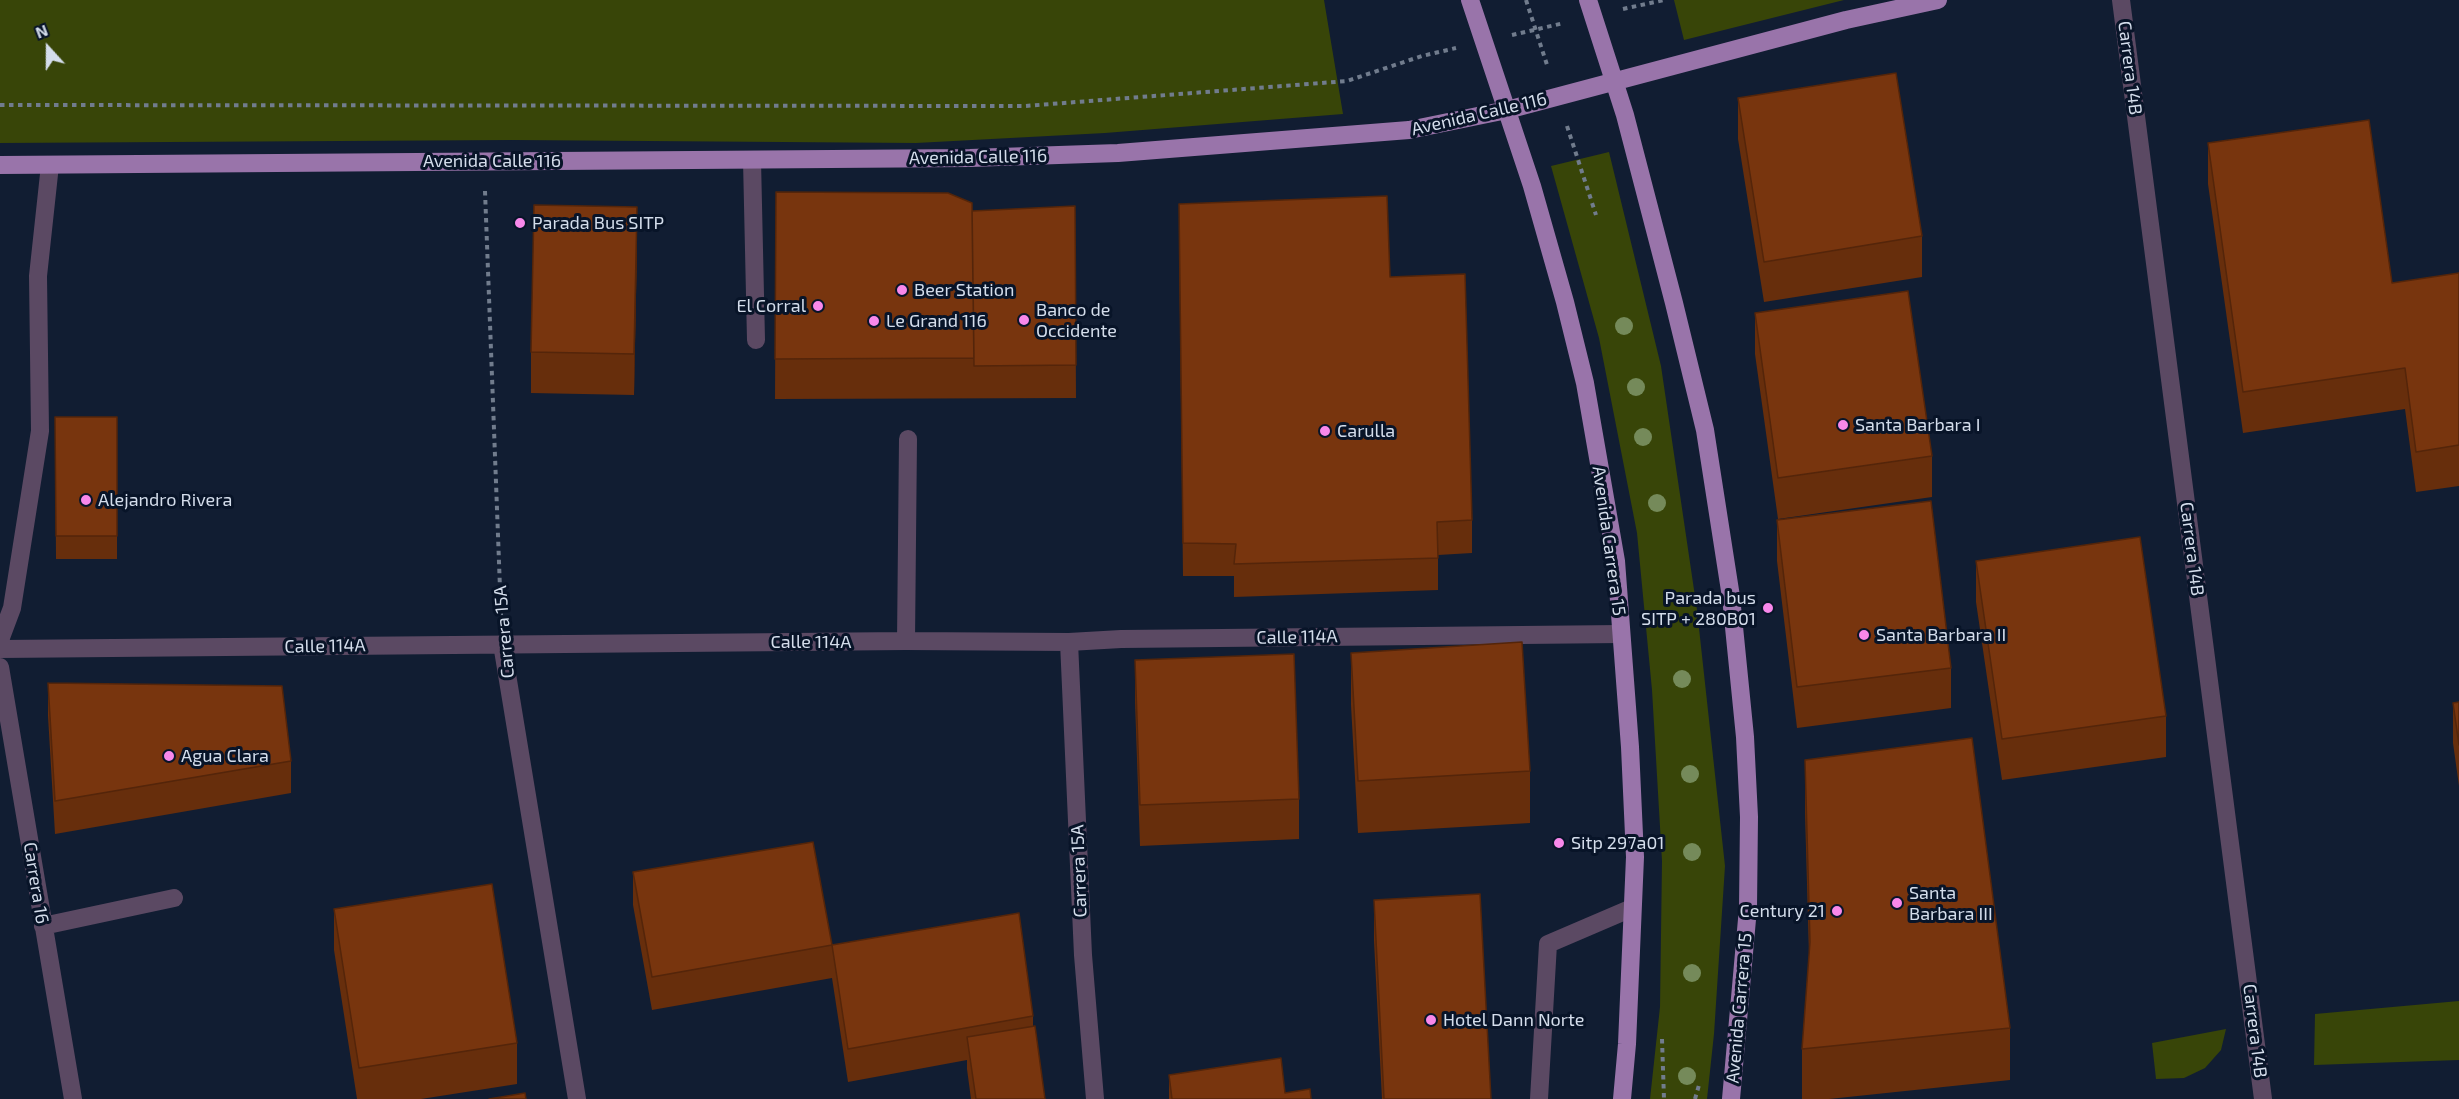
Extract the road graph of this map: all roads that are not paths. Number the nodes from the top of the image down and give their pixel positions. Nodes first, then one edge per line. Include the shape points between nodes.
1 (1470, 0) edge
2 (1938, 0) edge
3 (2121, 0) edge
4 (1590, 8) edge
5 (1614, 81) junction
6 (1507, 110) junction
7 (752, 160) junction
8 (0, 165) edge
9 (50, 165) junction
10 (756, 340) dead end
11 (908, 439) dead end
12 (1621, 634) junction
13 (0, 640) edge
14 (906, 641) junction
15 (1069, 642) junction
16 (502, 644) junction
17 (0, 649) edge
18 (0, 667) edge
19 (174, 898) dead end
20 (1632, 908) junction
21 (43, 926) junction
22 (73, 1099) edge
23 (577, 1099) edge
24 (1095, 1099) edge
25 (1539, 1099) edge
26 (1622, 1099) edge
27 (1731, 1099) edge
28 (2264, 1099) edge

1 - 6 main road, Avenida Carrera 15
2 - 5 main road, Avenida Calle 116
3 - 28 street, Carrera 14B
4 - 5 main road, Avenida Carrera 15
5 - 6 main road, Avenida Calle 116
5 - 27 main road, Avenida Carrera 15 via 1705,430 1731,597 1749,817 1748,908
6 - 7 main road, Avenida Calle 116 via 1409,130 1118,153
6 - 12 main road, Avenida Carrera 15 via 1532,186 1585,382 1616,561
7 - 9 main road, Avenida Calle 116
7 - 10 street
8 - 9 main road, Avenida Calle 116
9 - 13 street via 38,276 40,431 12,608
11 - 14 street
12 - 15 street, Calle 114A
12 - 20 main road, Avenida Carrera 15 via 1635,857
14 - 15 street, Calle 114A
14 - 16 street, Calle 114A
15 - 24 street, Carrera 15A via 1083,955
16 - 17 street, Calle 114A
16 - 23 street, Carrera 15A
18 - 21 street, Carrera 16
19 - 21 street
20 - 25 street via 1548,944
20 - 26 main road, Avenida Carrera 15
21 - 22 street, Carrera 16

